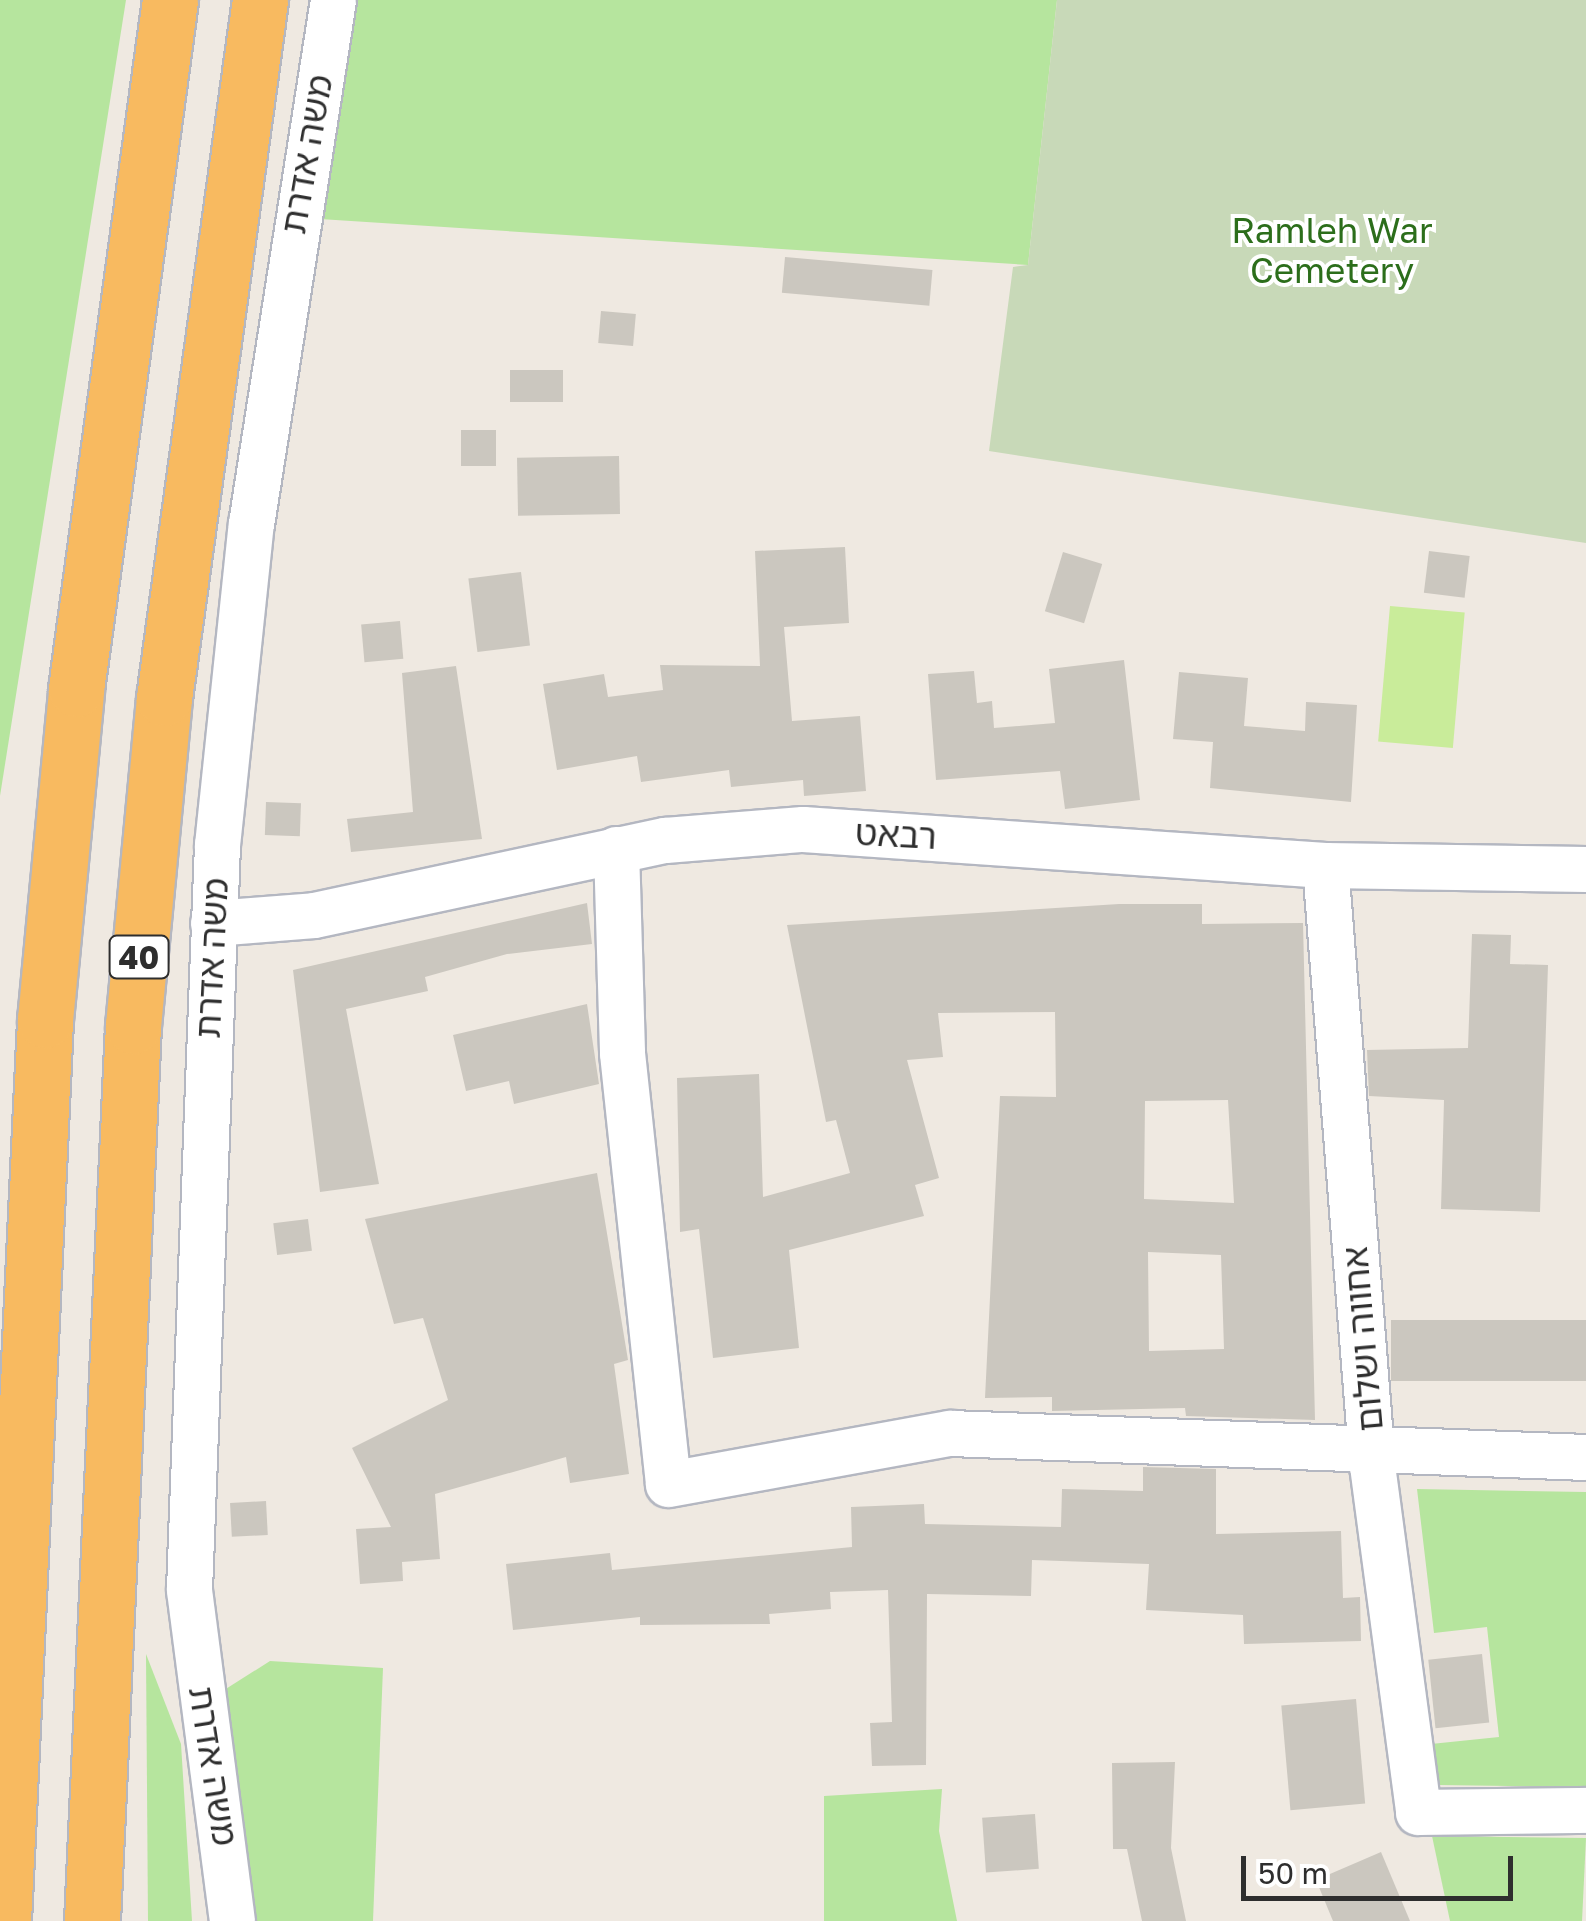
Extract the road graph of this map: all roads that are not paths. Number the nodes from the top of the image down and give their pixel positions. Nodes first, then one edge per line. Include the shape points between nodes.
1 (170, 0) edge
2 (260, 0) edge
3 (333, 0) edge
4 (616, 849) junction
5 (1325, 865) junction
6 (1586, 869) edge
7 (213, 923) junction
8 (1371, 1447) junction
9 (1586, 1456) edge
10 (1586, 1810) edge
11 (4, 1921) edge
12 (92, 1921) edge
13 (232, 1921) edge

1 - 11 highway via 120,338 52,941 22,1386
2 - 12 highway, 40 via 171,640 136,987 96,1670
3 - 7 street, משה אדרת via 251,524
4 - 5 street, רבאט via 804,829
4 - 7 street, רבאט via 362,906
4 - 8 street via 622,1053 668,1484 950,1432
5 - 6 street, רבאט
5 - 8 street, אחווה ושלום
7 - 13 street, משה אדרת via 190,1590
8 - 9 street
8 - 10 street, אחווה ושלום via 1418,1812

